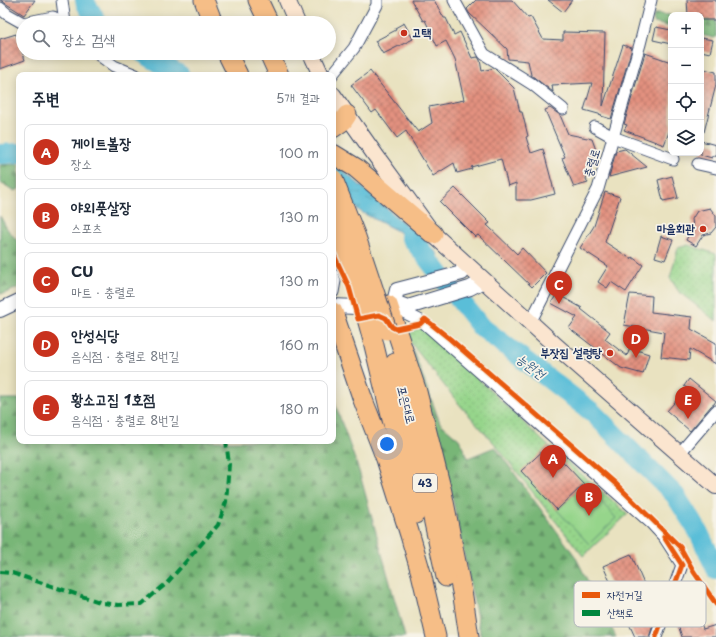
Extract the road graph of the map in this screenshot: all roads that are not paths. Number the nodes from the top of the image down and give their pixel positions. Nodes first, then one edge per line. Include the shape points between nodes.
1 (62, 0) edge
2 (204, 0) edge
3 (245, 0) edge
4 (258, 0) edge
5 (287, 0) edge
6 (377, 0) edge
7 (454, 0) edge
8 (651, 0) edge
9 (0, 8) edge
10 (64, 16) edge
11 (210, 16) edge
12 (252, 16) edge
13 (266, 16) edge
14 (294, 16) edge
15 (16, 19) edge
16 (106, 60) edge
17 (230, 60) edge
18 (272, 60) edge
19 (285, 60) edge
20 (314, 60) edge
21 (129, 72) edge
22 (236, 72) edge
23 (278, 72) edge
24 (290, 72) edge
25 (320, 72) edge
26 (334, 72) edge
27 (336, 99) edge
28 (563, 109) dead end
29 (347, 115) junction
30 (336, 126) edge
31 (595, 127) dead end
32 (613, 137) junction
33 (336, 156) edge
34 (673, 160) dead end
35 (698, 164) dead end
36 (716, 168) edge
37 (336, 187) edge
38 (336, 222) edge
39 (433, 234) junction
40 (463, 268) junction
41 (476, 285) junction
42 (393, 299) junction
43 (16, 302) edge
44 (336, 306) edge
45 (0, 310) edge
46 (336, 321) edge
47 (530, 323) junction
48 (379, 331) junction
49 (716, 411) edge
50 (679, 454) junction
51 (716, 486) edge
52 (676, 581) edge
53 (660, 627) edge
54 (436, 637) edge
55 (443, 637) edge
56 (457, 637) edge
57 (469, 637) edge
58 (656, 637) edge

1 - 10 street
2 - 11 highway
3 - 12 highway
4 - 13 highway
5 - 14 main road
6 - 26 street via 377,5 354,48
7 - 28 street via 484,54 532,84
8 - 32 street, 충렬로
9 - 15 street
16 - 21 street
17 - 22 highway
18 - 23 highway
19 - 24 highway
20 - 25 main road
27 - 29 main road
29 - 30 highway
29 - 39 main road
31 - 32 street
32 - 34 street
32 - 47 street, 충렬로 via 598,188
33 - 39 highway via 356,168
35 - 36 street
37 - 48 highway, 포은대로 / 43, bridge via 356,237
38 - 48 highway, 43, bridge via 355,276
39 - 40 main road
40 - 41 main road
40 - 42 street
41 - 42 street via 408,307
41 - 47 main road
42 - 44 street via 356,307
42 - 52 street via 423,322 651,523 682,564
42 - 57 highway via 438,476
43 - 45 street
46 - 54 highway via 408,528
47 - 50 main road
48 - 55 highway, 포은대로 / 43
48 - 56 highway, 포은대로 / 43 via 414,432
49 - 50 street
50 - 51 main road
53 - 58 street

